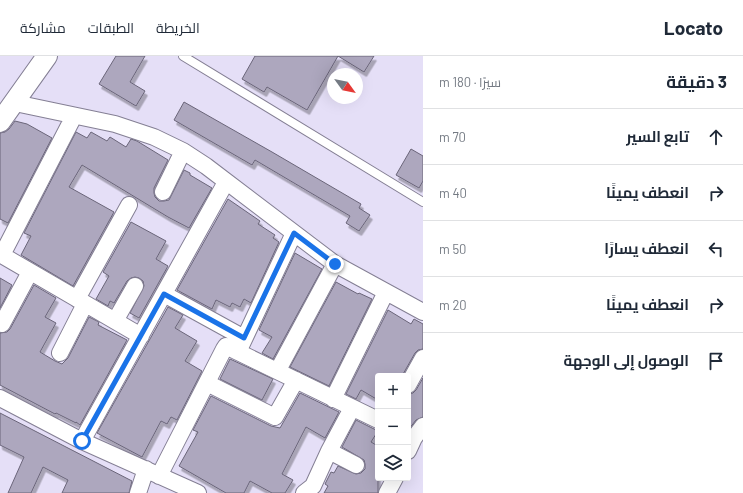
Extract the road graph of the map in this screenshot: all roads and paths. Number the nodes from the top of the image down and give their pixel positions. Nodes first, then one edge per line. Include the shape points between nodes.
1 (183, 56) edge
2 (42, 58) edge
3 (15, 103) junction
4 (74, 116) junction
5 (0, 122) edge
6 (183, 151) junction
7 (226, 182) junction
8 (163, 192) dead end
9 (423, 202) edge
10 (129, 205) dead end
11 (294, 233) junction
12 (1, 255) edge
13 (335, 264) junction
14 (30, 272) junction
15 (135, 286) dead end
16 (386, 292) junction
17 (164, 294) junction
18 (81, 302) junction
19 (423, 312) edge
20 (115, 321) junction
21 (2, 324) dead end
22 (141, 336) junction
23 (241, 345) junction
24 (60, 353) dead end
25 (423, 358) edge
26 (278, 370) junction
27 (296, 380) junction
28 (411, 380) edge
29 (207, 383) junction
30 (0, 398) edge
31 (333, 399) junction
32 (352, 408) junction
33 (375, 419) edge
34 (82, 441) junction
35 (329, 451) junction
36 (356, 465) dead end
37 (153, 472) junction
38 (393, 481) edge
39 (138, 493) edge
40 (198, 493) edge
41 (304, 493) edge
42 (387, 493) edge

1 - 9 lane
2 - 3 street
3 - 4 street
3 - 5 street
4 - 6 street via 115,124 154,137
4 - 12 street
6 - 7 street
6 - 8 street
7 - 11 street
7 - 17 street
10 - 18 street
11 - 13 street
11 - 23 street
12 - 14 street
13 - 16 street
13 - 26 street
14 - 18 street
14 - 21 street
15 - 20 street
16 - 19 street
16 - 31 street
17 - 22 street
17 - 23 street
18 - 20 street
18 - 24 street
20 - 22 street
22 - 34 street
23 - 26 street
23 - 29 street via 226,346
25 - 28 street
26 - 27 street
27 - 29 street via 275,417
27 - 31 street
29 - 37 street
30 - 34 street
31 - 32 street
32 - 33 street
32 - 35 street
34 - 37 street
35 - 36 street
35 - 41 street via 313,486
37 - 39 street
37 - 40 street
38 - 42 street

